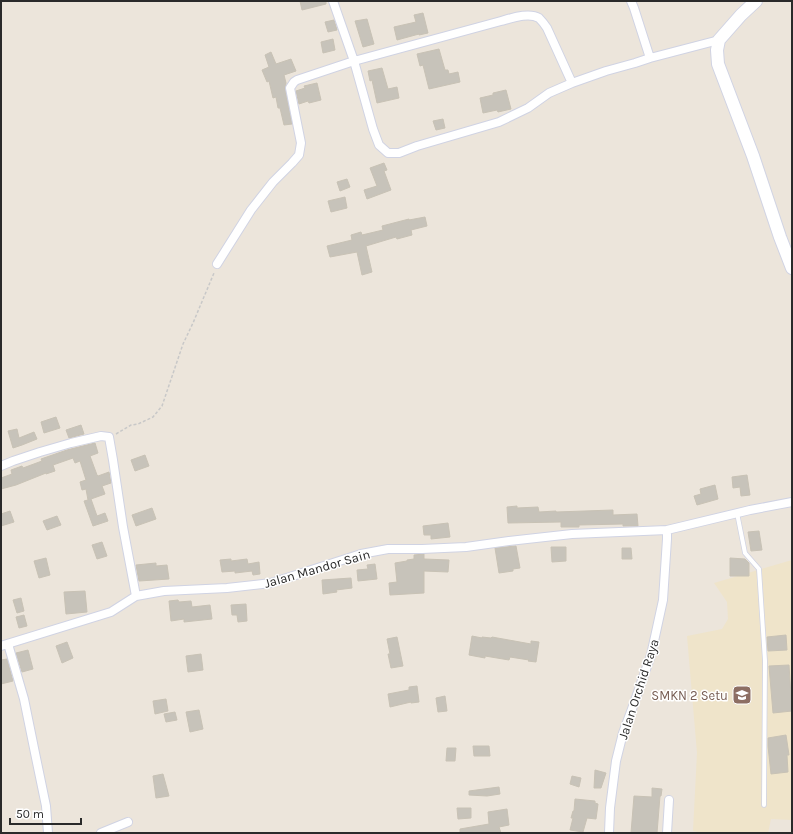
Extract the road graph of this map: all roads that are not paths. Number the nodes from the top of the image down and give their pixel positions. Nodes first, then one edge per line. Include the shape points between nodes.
1 (333, 1) edge
2 (631, 1) edge
3 (756, 1) edge
4 (719, 40) junction
5 (650, 58) junction
6 (354, 61) junction
7 (572, 83) junction
8 (218, 264) road end
9 (792, 268) edge
10 (1, 466) edge
11 (792, 502) edge
12 (737, 514) junction
13 (667, 530) junction
14 (136, 596) junction
15 (5, 645) edge
16 (669, 800) dead end
17 (764, 805) dead end
18 (128, 822) dead end
19 (48, 833) edge
20 (101, 833) edge
21 (609, 833) edge
22 (667, 833) edge

1 - 6 street
2 - 5 street
3 - 4 street
4 - 5 street
4 - 9 street via 718,64
5 - 7 street
6 - 7 street via 513,18 531,16 538,18 547,28
6 - 7 street via 372,129 379,145 388,153 394,154 499,122
6 - 8 street via 297,80 291,85 301,143 299,155 251,210
10 - 14 street via 40,452 107,436 110,439
11 - 12 street
12 - 13 street
12 - 17 lane via 745,554 759,569 765,661
13 - 14 street, Jalan Mandor Sain via 572,534 466,547 388,550 361,554 271,583 164,591
13 - 21 street, Jalan Orchid Raya via 663,600 651,655 623,733 616,761
14 - 15 street, Jalan Mandor Sain via 111,612
15 - 19 street via 24,699 46,806
16 - 22 street
18 - 20 street

